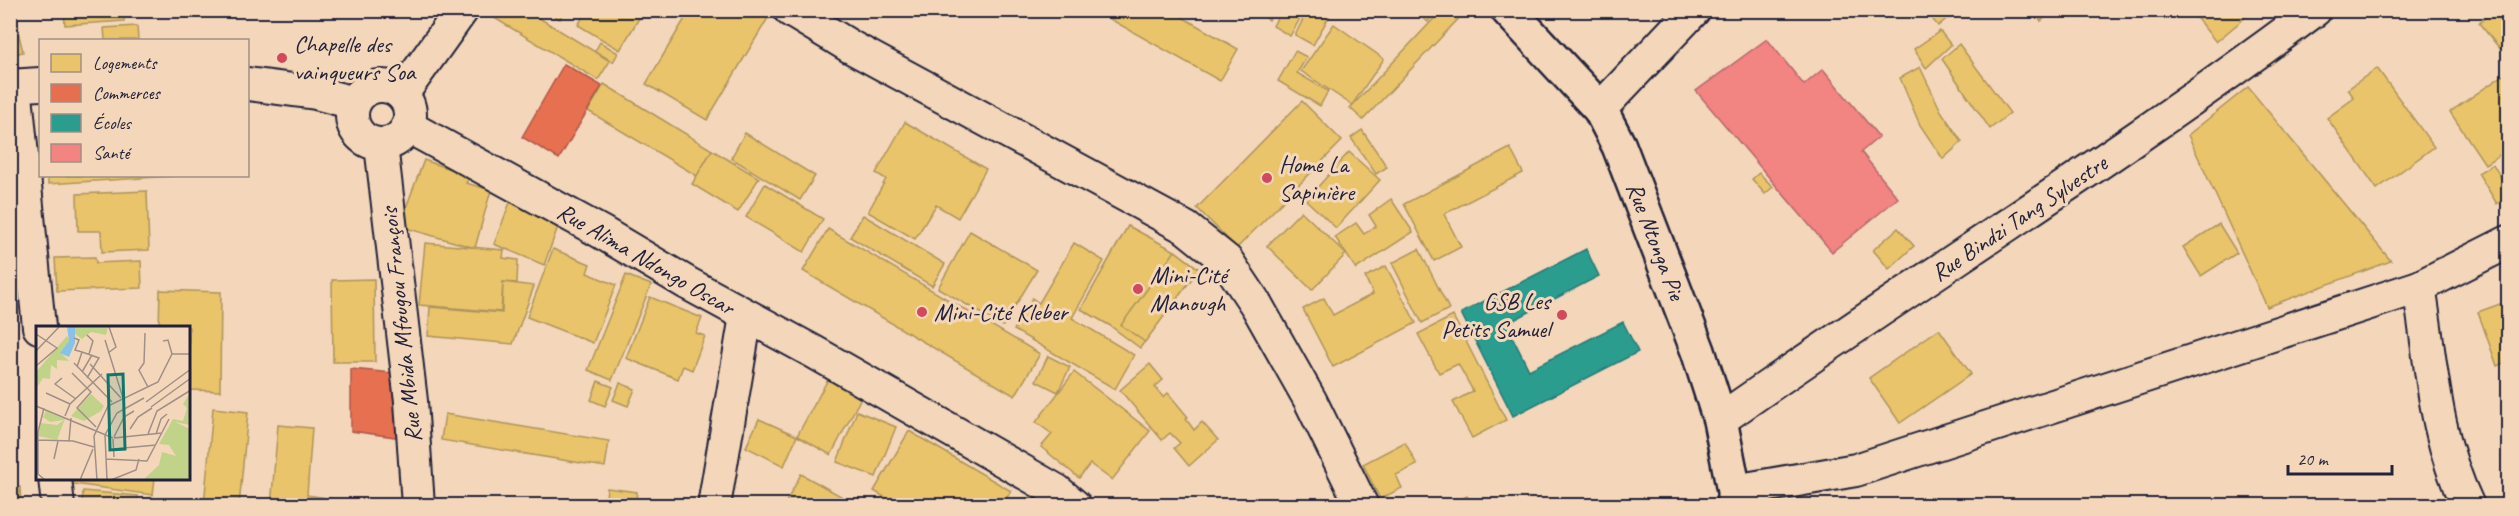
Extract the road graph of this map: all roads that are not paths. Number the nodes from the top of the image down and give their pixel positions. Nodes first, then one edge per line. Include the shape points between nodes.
1 (462, 10) edge
2 (790, 10) edge
3 (1508, 10) edge
4 (1694, 10) edge
5 (2314, 10) edge
6 (249, 84) edge
7 (22, 85) edge
8 (402, 94) junction
9 (354, 104) junction
10 (1600, 109) junction
11 (409, 127) junction
12 (381, 145) junction
13 (2508, 242) edge
14 (2419, 287) junction
15 (746, 316) junction
16 (39, 326) edge
17 (1720, 420) junction
18 (55, 480) edge
19 (1734, 498) edge
20 (1362, 505) edge
21 (58, 506) edge
22 (418, 506) edge
23 (714, 506) edge
24 (1075, 506) edge
25 (2468, 506) edge

1 - 8 street
2 - 20 street via 1186,228 1227,261 1310,400
3 - 10 street, Rue Ntonga Pie
4 - 10 street
5 - 17 street, Rue Bindzi Tang Sylvestre via 2041,204
6 - 9 street via 316,93
7 - 16 street
8 - 9 street via 382,85 370,87
8 - 11 street via 409,104
9 - 12 street via 351,115 360,136
10 - 17 street, Rue Ntonga Pie via 1698,351
11 - 12 street via 402,137
11 - 15 street, Rue Alima Ndongo Oscar
12 - 22 street, Rue Mbida Mfougou François via 411,401
13 - 14 street
14 - 19 street via 1856,470
14 - 25 street via 2436,412 2453,474
15 - 23 street, Rue Alima Ndongo Oscar
15 - 24 street via 1057,491
17 - 19 street, Rue Ntonga Pie
18 - 21 street

